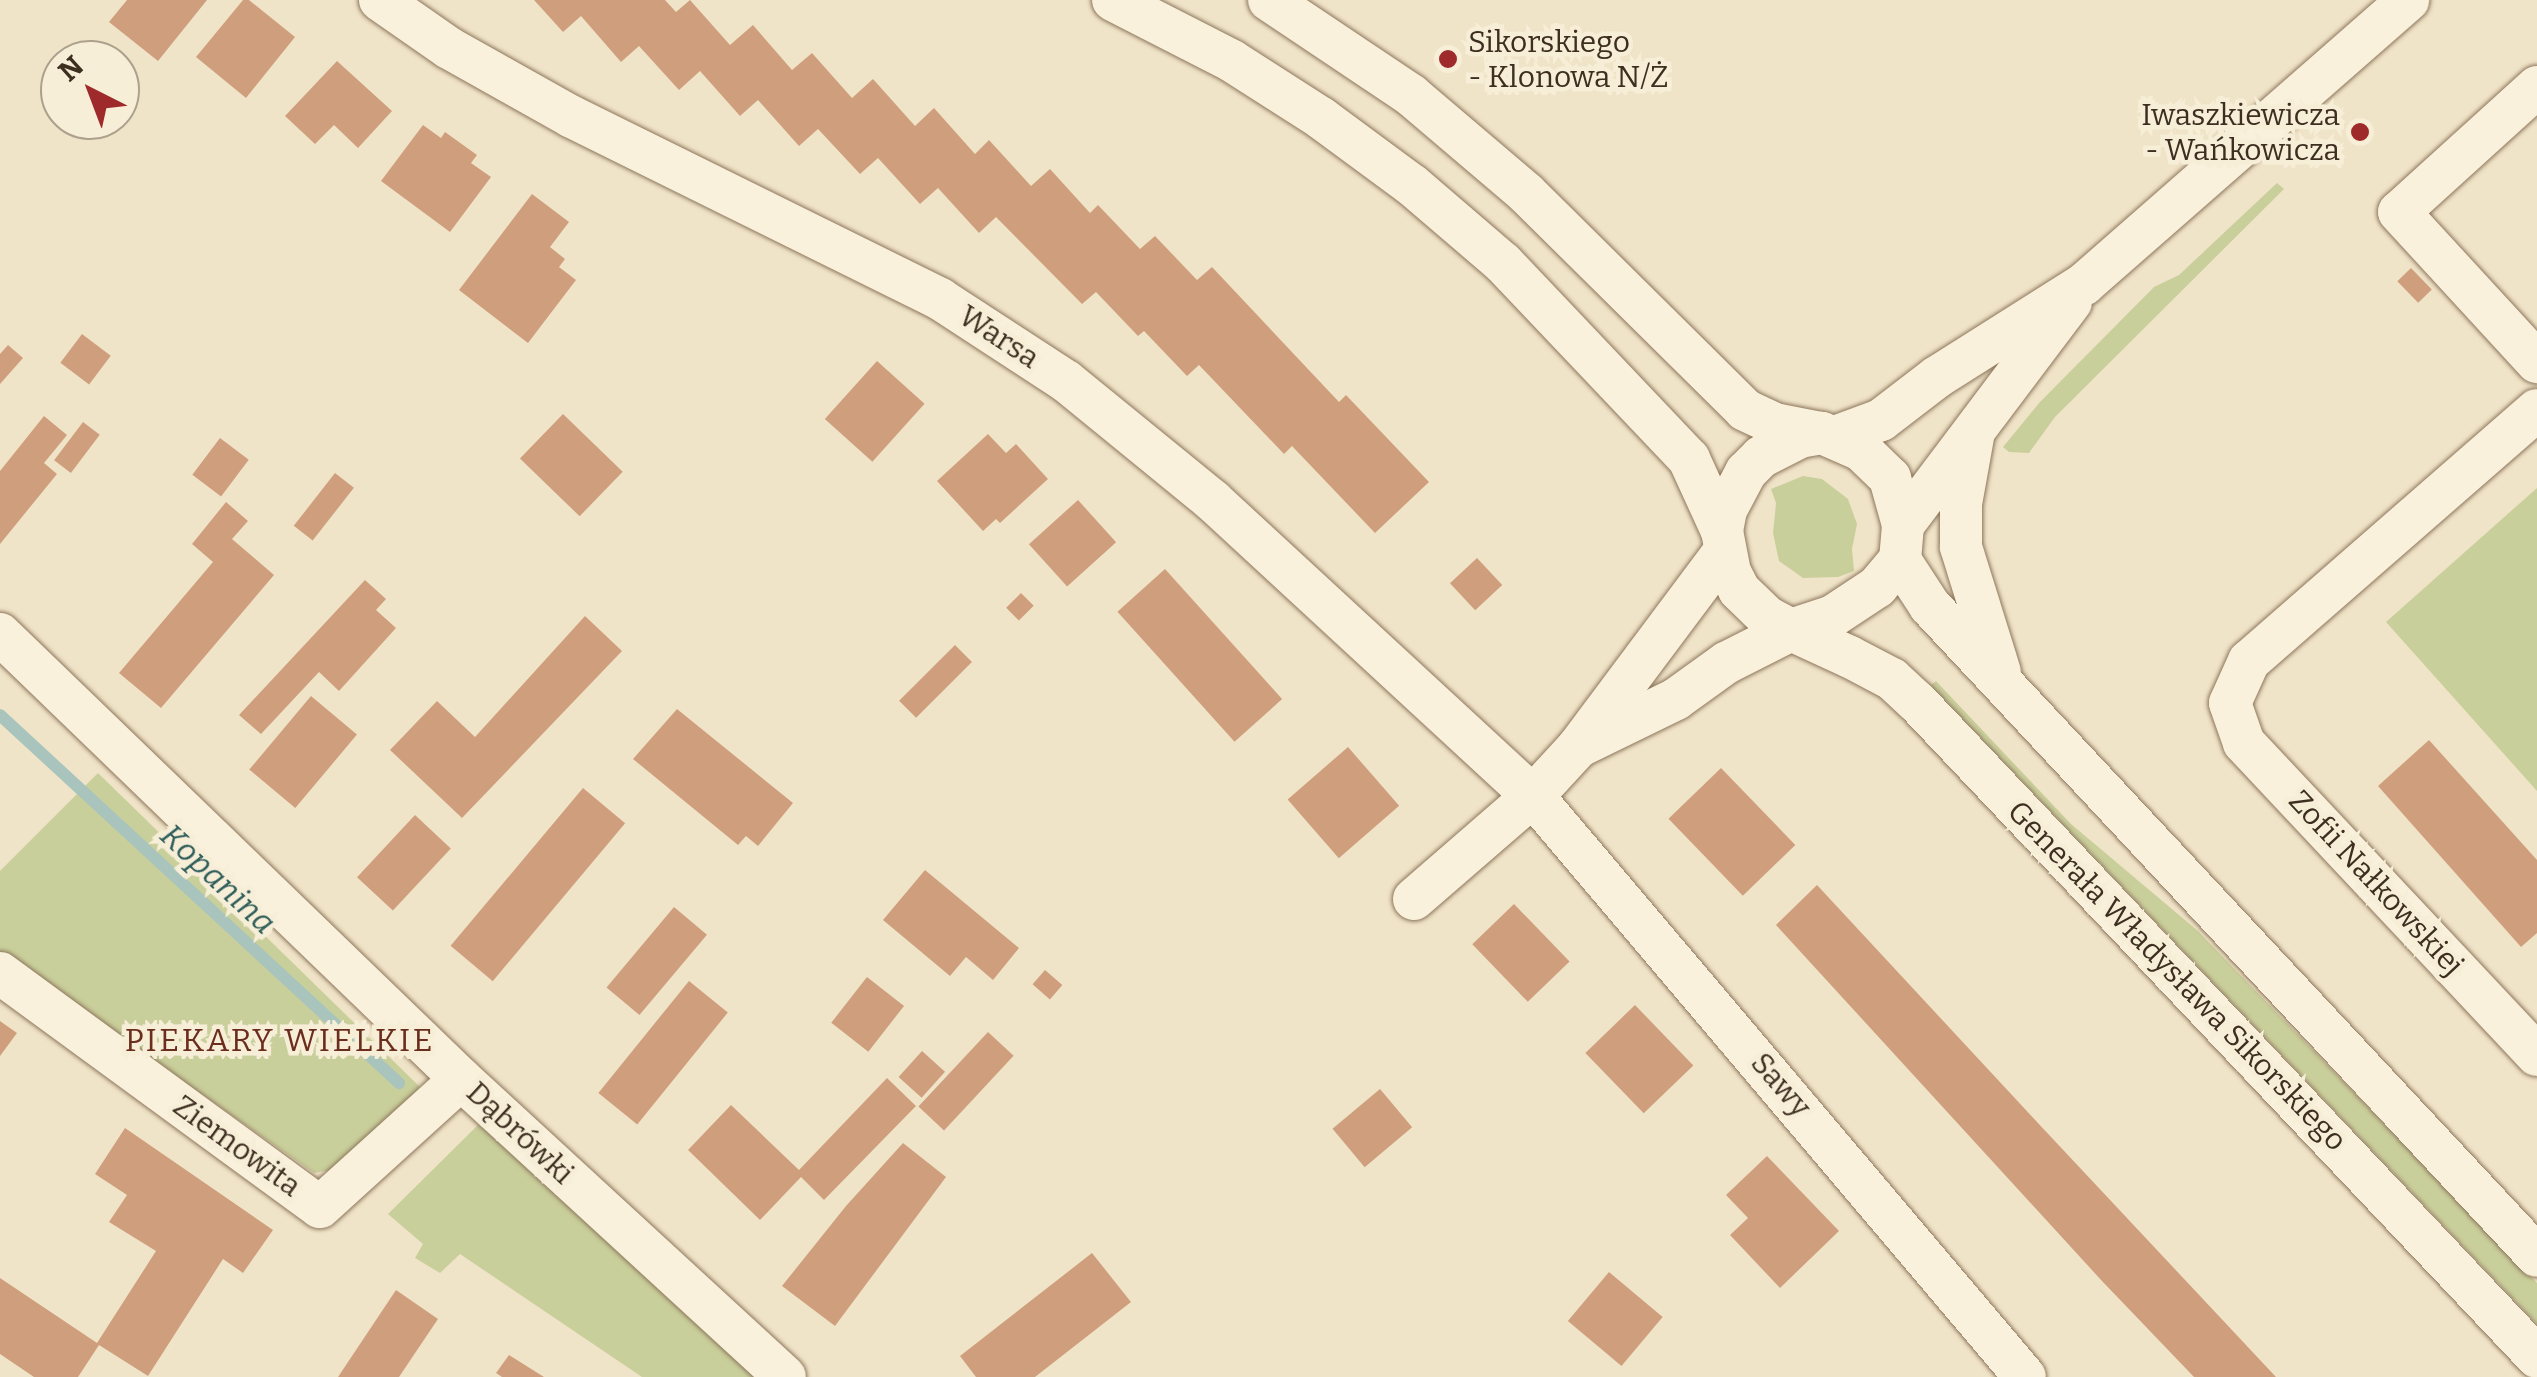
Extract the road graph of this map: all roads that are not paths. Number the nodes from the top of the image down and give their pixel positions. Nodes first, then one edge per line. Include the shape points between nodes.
1 (380, 0) edge
2 (1113, 0) edge
3 (1269, 0) edge
4 (2408, 0) edge
5 (2537, 87) edge
6 (2084, 284) junction
7 (2537, 362) edge
8 (2537, 410) edge
9 (1829, 435) junction
10 (1973, 437) junction
11 (1723, 542) junction
12 (1902, 543) junction
13 (1791, 630) junction
14 (0, 634) edge
15 (2005, 687) junction
16 (1578, 747) junction
17 (1533, 796) junction
18 (1414, 899) dead end
19 (0, 973) edge
20 (2537, 1055) edge
21 (460, 1079) junction
22 (2537, 1256) edge
23 (2522, 1360) edge
24 (785, 1377) edge
25 (2025, 1377) edge

1 - 17 street, Warsa via 572,118 940,299 1066,381 1212,500
2 - 11 street via 1232,61 1321,118 1503,263 1689,459
3 - 9 street via 1412,94 1526,193 1745,410
4 - 6 street
5 - 7 street via 2399,212
6 - 9 street via 1881,420
6 - 10 street
8 - 20 street, Zofii Nałkowskiej via 2249,661 2230,703 2244,743
9 - 11 street via 1800,437 1762,456 1734,490
9 - 12 street via 1861,450 1890,478 1899,496
10 - 12 street via 1928,488
10 - 15 street via 1960,504 1961,547
11 - 13 street via 1739,590
11 - 16 street
12 - 13 street via 1852,605
12 - 15 street via 1930,606
13 - 16 street via 1726,663 1676,699
13 - 23 street, Generała Władysława Sikorskiego via 1892,680 1916,702
14 - 21 street, Dąbrówki
15 - 22 street
16 - 17 street
17 - 18 street
17 - 25 street, Sawy
19 - 21 street, Ziemowita via 320,1207
21 - 24 street, Dąbrówki

